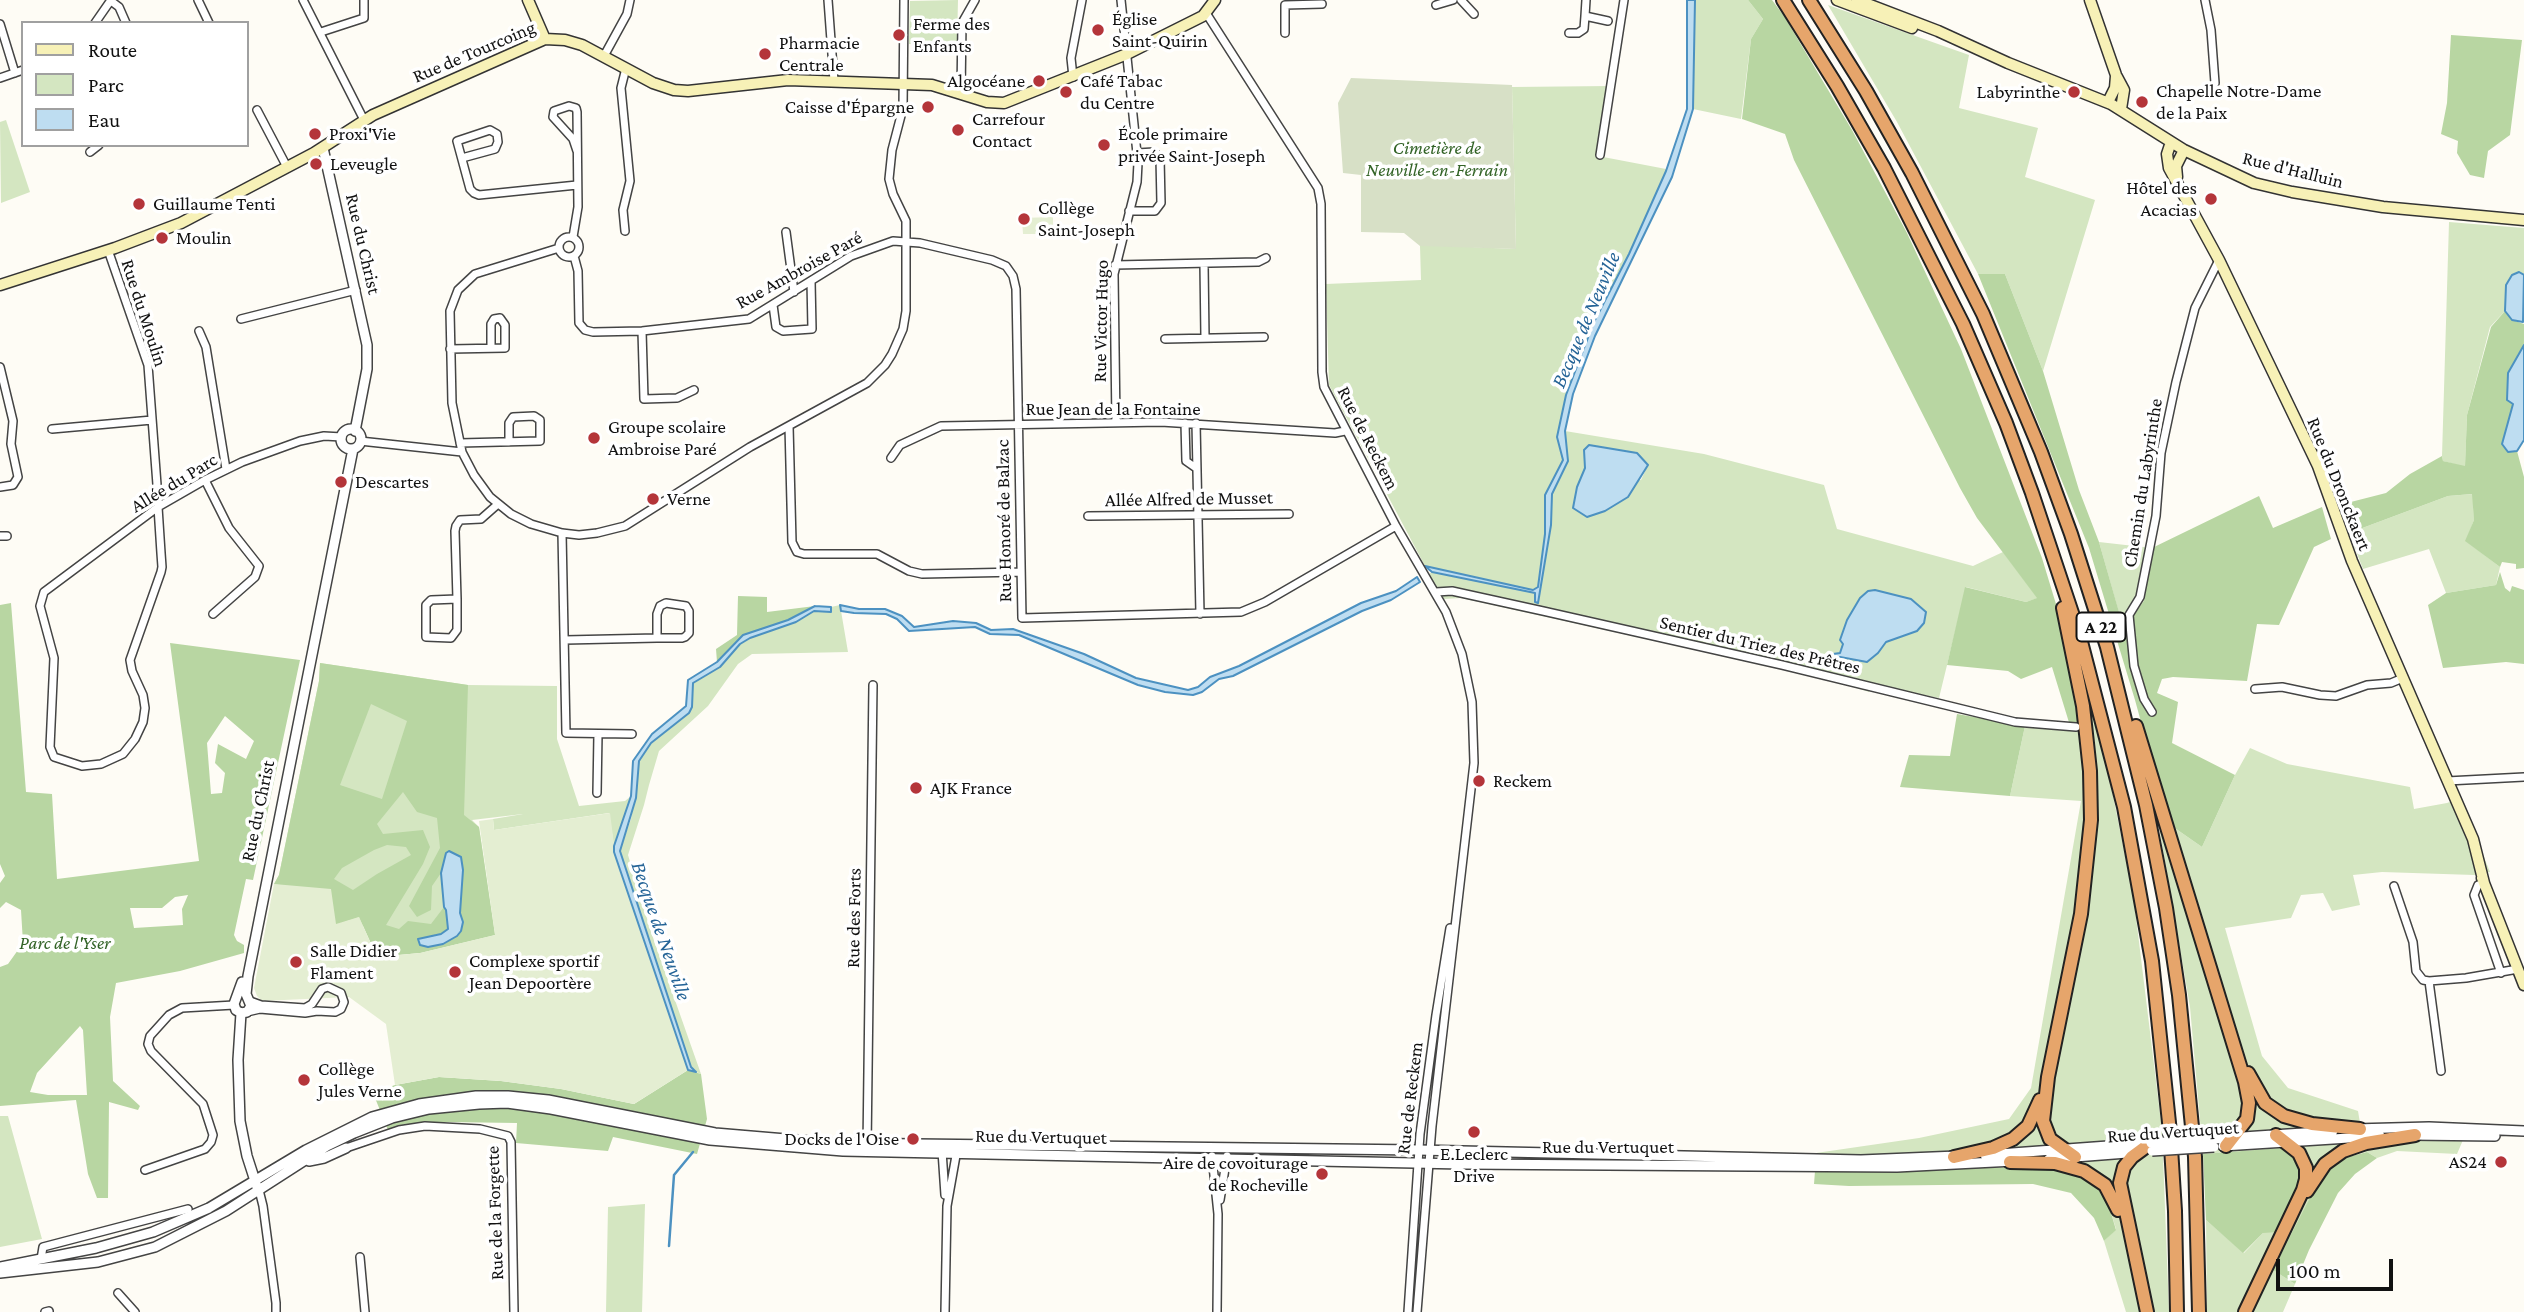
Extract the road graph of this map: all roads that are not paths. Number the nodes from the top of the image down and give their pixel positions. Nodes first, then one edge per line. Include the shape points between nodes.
1 (111, 0) edge
2 (198, 0) edge
3 (303, 0) edge
4 (364, 0) edge
5 (528, 0) edge
6 (630, 0) edge
7 (828, 0) edge
8 (904, 0) edge
9 (975, 0) edge
10 (1082, 0) edge
11 (1121, 0) edge
12 (1215, 0) edge
13 (1453, 0) edge
14 (1461, 0) edge
15 (1586, 0) edge
16 (1624, 0) edge
17 (1783, 0) edge
18 (1809, 0) edge
19 (1838, 0) edge
20 (1857, 0) edge
21 (2090, 0) edge
22 (2205, 0) edge
23 (1312, 2) edge
24 (1322, 4) dead end
25 (1436, 5) dead end
26 (1883, 8) edge
27 (1206, 13) junction
28 (1474, 14) dead end
29 (1585, 16) junction
30 (95, 21) edge
31 (125, 21) edge
32 (208, 21) edge
33 (1608, 21) dead end
34 (0, 24) edge
35 (321, 32) junction
36 (1285, 33) dead end
37 (1569, 33) dead end
38 (545, 39) junction
39 (1127, 54) junction
40 (604, 56) junction
41 (626, 68) junction
42 (19, 72) edge
43 (2116, 75) junction
44 (1073, 77) junction
45 (0, 78) edge
46 (834, 81) junction
47 (2215, 83) dead end
48 (903, 84) junction
49 (961, 93) junction
50 (2108, 102) junction
51 (2121, 109) junction
52 (257, 110) dead end
53 (364, 120) junction
54 (2171, 142) junction
55 (96, 147) edge
56 (323, 148) junction
57 (2184, 150) junction
58 (577, 151) junction
59 (90, 152) dead end
60 (1137, 153) junction
61 (1600, 155) dead end
62 (462, 158) junction
63 (287, 167) junction
64 (577, 185) junction
65 (2179, 185) junction
66 (1129, 211) junction
67 (2524, 220) edge
68 (625, 231) dead end
69 (786, 232) dead end
70 (573, 237) junction
71 (906, 241) junction
72 (559, 248) junction
73 (108, 250) junction
74 (573, 256) junction
75 (1266, 258) dead end
76 (2219, 260) junction
77 (1204, 264) junction
78 (1115, 265) junction
79 (811, 281) junction
80 (0, 285) edge
81 (356, 290) junction
82 (794, 292) junction
83 (773, 305) junction
84 (241, 319) dead end
85 (199, 331) dead end
86 (642, 331) junction
87 (1264, 337) dead end
88 (1205, 338) junction
89 (1165, 339) dead end
90 (491, 348) dead end
91 (450, 349) junction
92 (0, 367) edge
93 (694, 390) dead end
94 (152, 420) junction
95 (1116, 423) junction
96 (1185, 423) junction
97 (1196, 423) junction
98 (1018, 425) junction
99 (789, 426) junction
100 (52, 429) dead end
101 (355, 431) junction
102 (1345, 431) junction
103 (342, 436) junction
104 (509, 442) junction
105 (460, 443) junction
106 (357, 445) junction
107 (462, 452) junction
108 (891, 458) dead end
109 (1196, 468) junction
110 (226, 469) junction
111 (205, 480) junction
112 (0, 487) edge
113 (2032, 493) junction
114 (2057, 497) junction
115 (498, 504) junction
116 (158, 507) junction
117 (1289, 514) dead end
118 (1198, 515) junction
119 (1088, 516) dead end
120 (1396, 526) junction
121 (562, 533) junction
122 (1021, 572) junction
123 (1436, 592) junction
124 (457, 599) junction
125 (213, 614) dead end
126 (1200, 614) junction
127 (317, 632) junction
128 (657, 638) junction
129 (565, 640) junction
130 (2403, 678) junction
131 (873, 685) dead end
132 (2255, 689) dead end
133 (2152, 712) dead end
134 (2076, 727) dead end
135 (598, 734) junction
136 (632, 734) dead end
137 (54, 757) joint
138 (2524, 777) edge
139 (2447, 781) junction
140 (597, 793) dead end
141 (2484, 883) junction
142 (2394, 886) dead end
143 (1457, 889) junction
144 (2518, 970) junction
145 (2501, 973) junction
146 (2429, 981) junction
147 (2524, 985) edge
148 (249, 999) junction
149 (235, 1002) junction
150 (244, 1012) junction
151 (2232, 1037) junction
152 (2441, 1071) dead end
153 (2048, 1077) junction
154 (372, 1117) junction
155 (348, 1128) junction
156 (2360, 1129) junction
157 (358, 1131) junction
158 (692, 1133) junction
159 (2524, 1134) edge
160 (2276, 1135) junction
161 (2415, 1135) junction
162 (362, 1142) junction
163 (2222, 1142) junction
164 (2288, 1142) junction
165 (2152, 1147) junction
166 (346, 1148) joint
167 (867, 1148) junction
168 (942, 1149) junction
169 (957, 1149) junction
170 (2062, 1149) junction
171 (1418, 1150) junction
172 (1429, 1150) junction
173 (2137, 1152) junction
174 (1212, 1153) junction
175 (1227, 1153) junction
176 (1954, 1157) junction
177 (2075, 1157) junction
178 (304, 1162) junction
179 (2010, 1162) junction
180 (1423, 1163) junction
181 (145, 1170) dead end
182 (257, 1186) junction
183 (947, 1206) junction
184 (188, 1209) dead end
185 (1218, 1214) junction
186 (2276, 1249) junction
187 (360, 1257) dead end
188 (41, 1259) junction
189 (2136, 1260) junction
190 (0, 1267) edge
191 (56, 1267) junction
192 (16, 1271) junction
193 (0, 1273) edge
194 (118, 1293) dead end
195 (135, 1312) edge
196 (275, 1312) edge
197 (365, 1312) edge
198 (514, 1312) edge
199 (945, 1312) edge
200 (1217, 1312) edge
201 (1408, 1312) edge
202 (1417, 1312) edge
203 (2147, 1312) edge
204 (2177, 1312) edge
205 (2199, 1312) edge
206 (2245, 1312) edge

1 - 30 street
1 - 31 street
2 - 32 street
3 - 35 street
4 - 35 street via 364,18
5 - 38 main road
6 - 40 street via 626,17
7 - 46 street
8 - 48 street
9 - 49 street via 962,23
10 - 44 street via 1071,58
11 - 39 street, Rue Victor Hugo
12 - 27 main road, Rue de Tourcoing
13 - 25 street
14 - 28 street
15 - 29 street
16 - 61 street
17 - 113 highway, A 22 via 1853,113 1924,243 1988,380
18 - 114 highway, A 22 via 1878,111 1945,236 2007,369
19 - 26 main road, Rue d'Halluin
20 - 26 main road, Rue d'Halluin
21 - 43 main road
22 - 47 street
23 - 24 street
23 - 36 street via 1285,5
26 - 50 main road, Rue d'Halluin
27 - 39 main road, Rue de Tourcoing
27 - 102 street, Rue de Reckem via 1318,188 1322,382
29 - 33 street
29 - 37 street via 1584,29
34 - 42 street
35 - 53 street
38 - 40 main road, Rue de Tourcoing via 569,41
38 - 53 main road, Rue de Tourcoing
39 - 44 main road, Rue de Tourcoing
39 - 60 street, Rue Victor Hugo
40 - 41 main road, Rue de Tourcoing
41 - 46 main road, Rue de Tourcoing via 679,91 780,80
41 - 68 street via 621,88 630,181 623,210
42 - 45 street
43 - 50 main road via 2116,88
43 - 51 main road via 2125,93
44 - 49 main road, Rue de Tourcoing via 1004,103
46 - 48 main road, Rue de Tourcoing
48 - 49 main road, Rue de Tourcoing
48 - 71 street via 889,179 905,216
50 - 51 main road, Rue d'Halluin
51 - 54 main road, Rue d'Halluin
52 - 63 street
53 - 56 main road, Rue de Tourcoing
54 - 57 main road, Rue d'Halluin
54 - 65 main road, Rue du Dronckaert via 2167,162
55 - 59 street
56 - 63 main road, Rue de Tourcoing
56 - 81 street, Rue du Christ
57 - 65 main road via 2176,166
57 - 67 main road, Rue d'Halluin via 2238,177 2291,192 2399,209
58 - 58 street via 576,108 554,111 553,117 573,139
58 - 64 street
60 - 66 street, Rue Victor Hugo via 1137,182
60 - 66 street via 1154,152 1160,158 1161,203 1155,211
62 - 62 street via 495,149 497,134 490,130 457,141
62 - 64 street via 470,189 479,195
63 - 73 main road, Rue de Tourcoing via 181,223
64 - 70 street
65 - 76 main road, Rue du Dronckaert
66 - 78 street, Rue Victor Hugo
69 - 82 street
70 - 72 street via 562,239
70 - 74 street via 579,247
71 - 79 street, Rue Ambroise Paré via 866,249
71 - 98 street, Rue Honoré de Balzac via 1000,262 1010,270 1016,289
71 - 99 street via 904,322 889,360 862,387
72 - 74 street via 563,255
72 - 91 street via 465,281 451,306
73 - 80 main road, Rue de Tourcoing
73 - 94 street, Rue du Moulin via 146,358
74 - 86 street, Rue Ambroise Paré via 582,328 589,332
75 - 77 street
76 - 130 main road, Rue du Dronckaert via 2318,466 2345,544
76 - 133 street, Chemin du Labyrinthe via 2195,308 2176,382 2140,597 2129,615 2134,666
77 - 78 street
77 - 88 street
78 - 95 street, Rue Victor Hugo
79 - 82 street, Rue Ambroise Paré
79 - 83 street via 812,329 783,331 776,327
81 - 84 street
81 - 101 street, Rue du Christ via 368,353
82 - 83 street, Rue Ambroise Paré
83 - 86 street, Rue Ambroise Paré via 742,321
85 - 110 street via 206,347
86 - 93 street via 644,399 677,398
87 - 88 street
88 - 89 street
90 - 91 street
91 - 105 street via 452,402
92 - 112 street via 13,421 11,444 18,477 16,483
94 - 100 street
94 - 116 street, Rue du Moulin
95 - 96 street, Rue Jean de la Fontaine
95 - 98 street, Rue Jean de la Fontaine
96 - 97 street, Rue Jean de la Fontaine
96 - 109 street via 1186,461
97 - 102 street, Rue Jean de la Fontaine
97 - 109 street
98 - 108 street, Rue Jean de la Fontaine via 936,427 900,445
98 - 122 street, Rue Honoré de Balzac
99 - 121 street via 625,526 597,533
99 - 122 street via 792,542 797,552 877,554 922,574
101 - 103 street via 347,430
101 - 106 street via 360,435
102 - 120 street, Rue de Reckem
103 - 106 street via 344,446
103 - 110 street, Allée du Parc via 300,441
104 - 104 street via 513,417 534,416 540,421 540,441
104 - 105 street
105 - 107 street
106 - 107 street
106 - 127 street, Rue du Christ
107 - 115 street via 477,481
109 - 118 street
110 - 111 street, Allée du Parc
111 - 116 street, Allée du Parc
111 - 125 street via 229,528 259,566 255,577
113 - 153 highway via 2077,666 2090,785 2083,899
113 - 204 highway, A 22 via 2093,682 2140,890 2168,1102
114 - 151 highway via 2095,590
114 - 205 highway, A 22 via 2118,687 2166,908 2192,1120
115 - 121 street via 531,524
115 - 124 street via 486,517 460,520 456,526
116 - 137 street, Allée du Parc via 41,596 54,664 50,747
116 - 137 street, Rue du Moulin via 159,583 130,660 144,701 138,734 123,754 101,764 82,766
117 - 118 street, Allée Alfred de Musset
118 - 119 street, Allée Alfred de Musset
118 - 126 street
120 - 123 street, Rue de Reckem
120 - 126 street via 1258,606 1235,613
121 - 129 street
122 - 126 street, Rue Honoré de Balzac via 1022,618
123 - 134 street, Sentier du Triez des Prêtres via 1452,591 1543,611 2015,722
123 - 143 street, Rue de Reckem via 1462,654 1474,720 1473,770
124 - 124 street via 431,600 426,605 426,637 454,636
127 - 148 street, Rue du Christ via 252,953 246,988
127 - 149 street, Rue du Christ via 308,656
128 - 128 street via 660,606 686,606 687,635
128 - 129 street
129 - 135 street via 566,733
130 - 132 street via 2336,696 2282,687
130 - 139 main road, Rue du Dronckaert
131 - 167 street, Rue des Forts
135 - 136 street
135 - 140 street
138 - 139 street
139 - 141 main road, Rue du Dronckaert via 2473,839
141 - 144 main road, Rue du Dronckaert
141 - 145 street via 2474,895
142 - 146 street via 2413,942 2416,971
143 - 171 street, Rue de Reckem
143 - 172 street, Rue de Reckem
144 - 145 street
144 - 147 main road, Rue du Dronckaert
145 - 146 street
146 - 152 street
148 - 149 street via 242,996
148 - 150 street via 251,1006
148 - 150 street via 261,1005 305,1008 328,987 341,993 344,1002 335,1012
149 - 150 street via 236,1010
149 - 181 street via 182,1008 150,1036 151,1051 203,1104 213,1135 205,1149
150 - 182 street via 238,1060 240,1121
151 - 156 highway via 2258,1093 2279,1114 2304,1123
151 - 163 highway via 2249,1103 2247,1119
153 - 170 highway via 2044,1125 2050,1139
153 - 176 highway via 2032,1120 2018,1135 1993,1148
154 - 155 street
154 - 157 street
154 - 158 street via 443,1099 508,1096 548,1100
155 - 157 street
155 - 182 street via 306,1150
156 - 159 street, Rue du Vertuquet via 2429,1127
156 - 160 street, Rue du Vertuquet
157 - 158 street via 429,1109 507,1103
157 - 162 street
157 - 178 street
158 - 167 street, Rue du Vertuquet via 783,1148
159 - 161 street, Rue du Vertuquet
160 - 163 street, Rue du Vertuquet
160 - 164 highway
161 - 164 street, Rue du Vertuquet
161 - 186 highway via 2360,1144 2333,1157 2313,1181
162 - 166 street, Rue de la Forgette
162 - 198 street, Rue de la Forgette via 425,1126 505,1134 511,1142
163 - 164 street, Rue du Vertuquet
163 - 165 street, Rue du Vertuquet, bridge
164 - 186 highway via 2302,1158 2306,1179
165 - 170 street, Rue du Vertuquet
165 - 173 highway
166 - 178 street
167 - 168 street, Rue du Vertuquet
168 - 169 street, Rue du Vertuquet
168 - 183 street
169 - 174 street, Rue du Vertuquet
169 - 183 street
170 - 176 street, Rue du Vertuquet
170 - 177 highway
171 - 172 street, Rue du Vertuquet
171 - 175 street, Rue du Vertuquet
171 - 180 street, Rue de Reckem
172 - 176 street, Rue du Vertuquet via 1826,1159
172 - 180 street, Rue de Reckem
173 - 177 street, Rue du Vertuquet
173 - 189 highway via 2124,1167 2120,1183
174 - 175 street, Rue du Vertuquet
174 - 185 street
175 - 180 street, Rue du Vertuquet
175 - 185 street
177 - 179 street, Rue du Vertuquet
178 - 182 street
179 - 180 street, Rue du Vertuquet via 1897,1167
179 - 189 highway via 2062,1164 2096,1178 2112,1195
180 - 201 street, Rue de Reckem
180 - 202 street, Rue de Reckem
182 - 188 street via 153,1232
182 - 191 street via 194,1229 155,1247 112,1260
182 - 196 street
183 - 199 street
184 - 188 street via 43,1247
185 - 200 street
186 - 206 highway
187 - 197 street
188 - 190 street
188 - 191 street
188 - 192 street
189 - 203 highway
191 - 192 street
192 - 193 street
194 - 195 street

